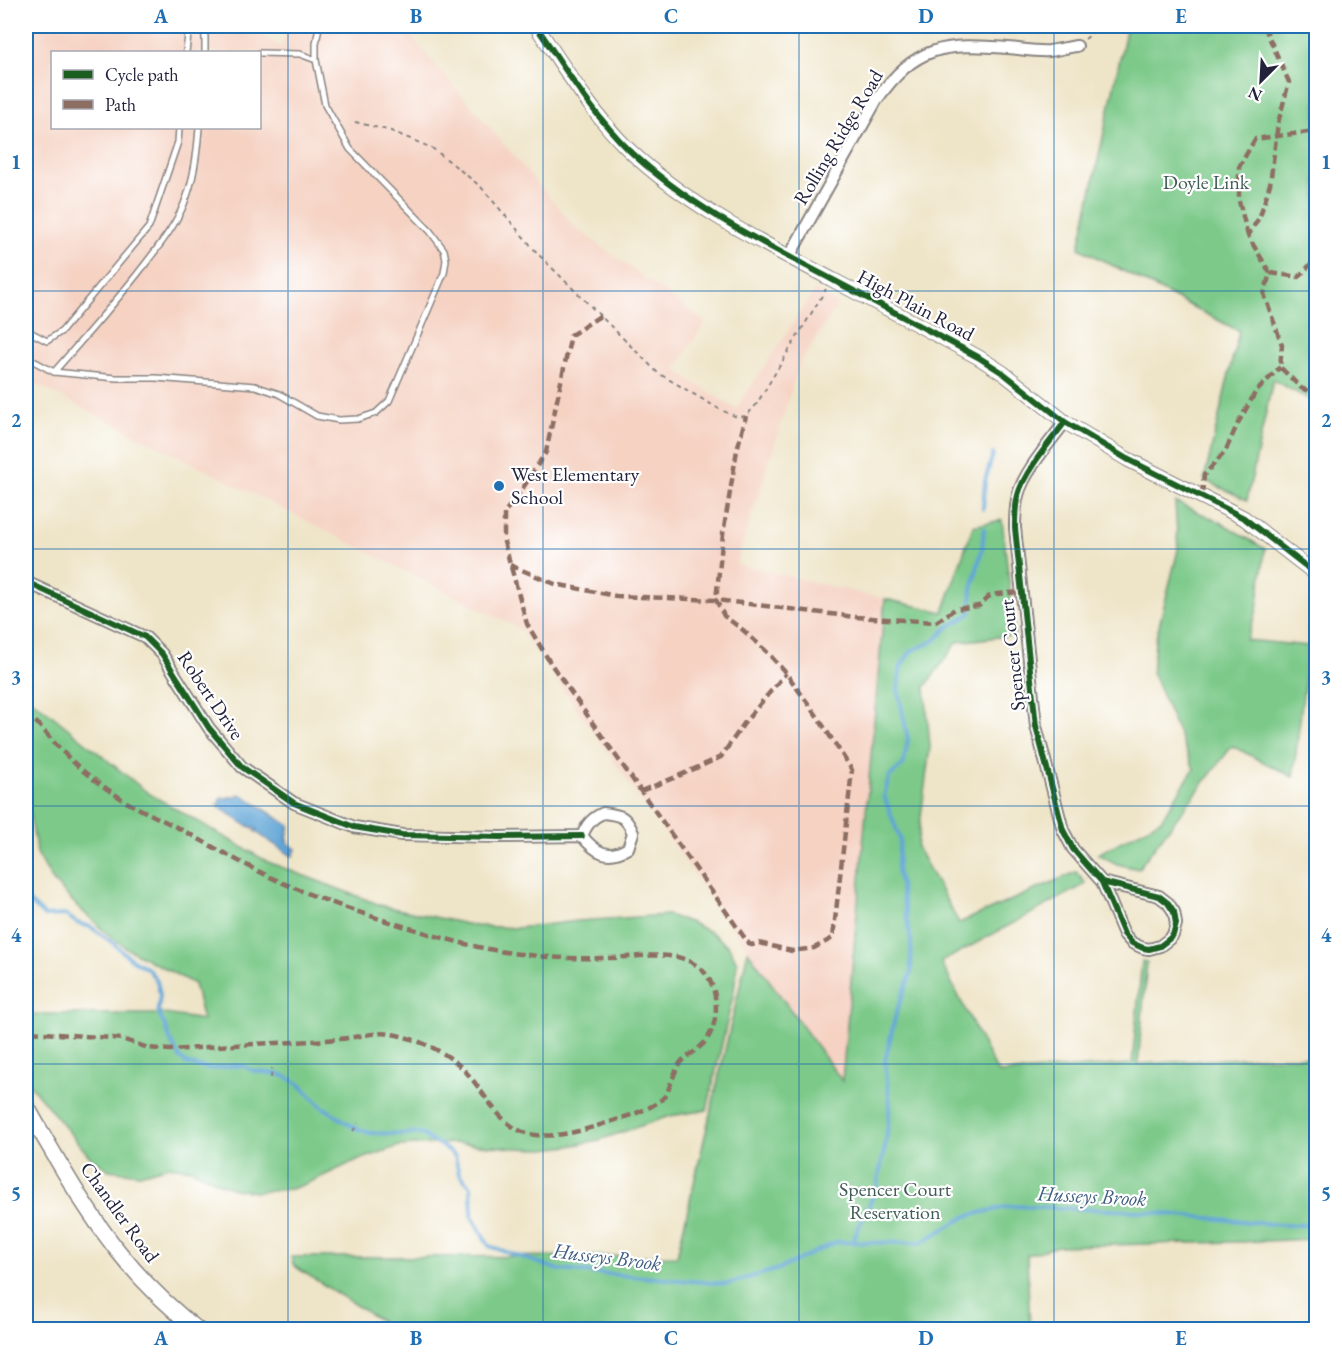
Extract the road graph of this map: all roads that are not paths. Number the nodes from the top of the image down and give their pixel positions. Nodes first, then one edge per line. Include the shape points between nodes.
1 (189, 26) edge
2 (203, 26) edge
3 (319, 26) edge
4 (536, 26) edge
5 (1077, 46) road end
6 (186, 51) edge
7 (205, 51) edge
8 (261, 53) edge
9 (316, 60) junction
10 (179, 129) edge
11 (199, 129) edge
12 (789, 257) junction
13 (26, 330) edge
14 (26, 357) edge
15 (54, 372) junction
16 (1065, 422) junction
17 (1317, 574) edge
18 (26, 582) edge
19 (582, 836) junction
20 (1101, 882) junction
21 (26, 1105) edge
22 (198, 1329) edge

1 - 6 lane
2 - 7 lane
3 - 9 lane
4 - 12 street, High Plain Road via 581,91 628,148 677,190
5 - 12 street, Rolling Ridge Road via 1048,51 959,46 913,60 892,78 876,101
8 - 9 lane via 300,54
9 - 15 lane via 325,105 350,149 444,250 444,273 389,401 376,413 339,420 317,416 279,394 255,386
10 - 13 lane via 149,227 62,331 47,341
11 - 15 lane via 191,184 165,238
12 - 16 street, High Plain Road via 978,357
14 - 15 lane
16 - 17 street, High Plain Road via 1127,459 1244,518
16 - 20 street, Spencer Court via 1022,484 1015,528 1041,746 1063,830 1079,857
18 - 19 street, Robert Drive via 145,637 162,654 209,728 242,767 294,803 354,827 402,835
19 - 19 street via 604,854 618,854 628,848 633,833 628,821 603,813 594,817
20 - 20 street, Spencer Court via 1124,934 1132,943 1149,949 1169,939 1176,918 1164,899
21 - 22 main road, Chandler Road via 104,1233 154,1292

